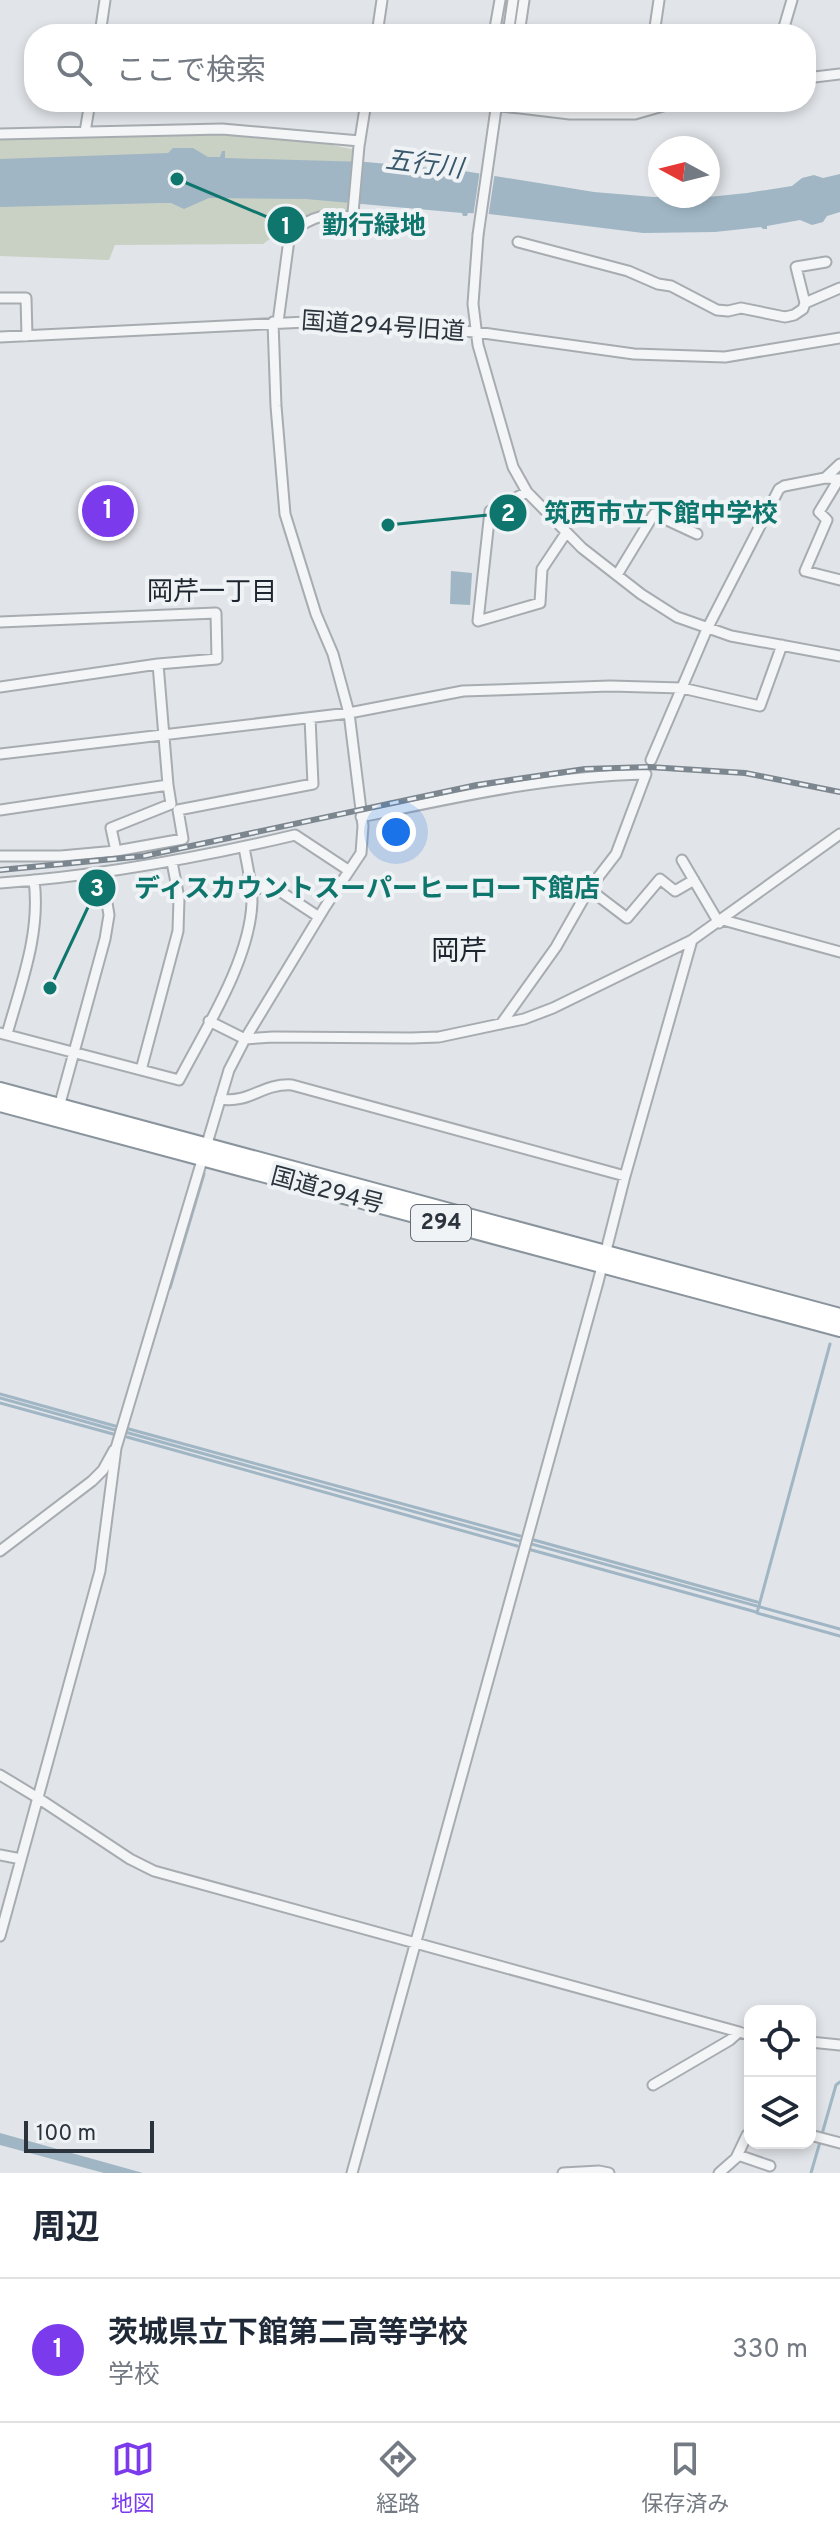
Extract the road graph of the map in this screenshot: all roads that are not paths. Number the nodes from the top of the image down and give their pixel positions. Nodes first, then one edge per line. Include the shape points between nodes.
1 (105, 0) edge
2 (382, 0) edge
3 (500, 0) edge
4 (513, 0) edge
5 (524, 0) edge
6 (659, 0) edge
7 (792, 0) edge
8 (101, 24) edge
9 (378, 24) edge
10 (496, 24) edge
11 (509, 24) edge
12 (520, 24) edge
13 (655, 24) edge
14 (785, 24) edge
15 (840, 74) edge
16 (816, 77) edge
17 (88, 112) edge
18 (365, 112) edge
19 (496, 112) edge
20 (559, 112) edge
21 (638, 112) edge
22 (85, 132) junction
23 (0, 134) edge
24 (360, 146) junction
25 (518, 242) dead end
26 (826, 262) dead end
27 (840, 288) edge
28 (0, 298) edge
29 (805, 303) junction
30 (275, 322) junction
31 (476, 332) junction
32 (27, 336) junction
33 (0, 337) edge
34 (840, 338) edge
35 (840, 464) edge
36 (825, 478) junction
37 (839, 479) edge
38 (527, 492) junction
39 (566, 533) junction
40 (697, 534) dead end
41 (617, 575) junction
42 (840, 580) edge
43 (0, 622) edge
44 (707, 629) junction
45 (782, 645) junction
46 (840, 656) edge
47 (158, 664) junction
48 (0, 687) edge
49 (682, 688) junction
50 (349, 713) junction
51 (310, 718) junction
52 (165, 734) junction
53 (0, 754) edge
54 (651, 760) dead end
55 (168, 785) junction
56 (174, 807) junction
57 (0, 810) edge
58 (361, 817) junction
59 (840, 834) edge
60 (244, 847) junction
61 (116, 851) junction
62 (0, 856) edge
63 (682, 860) dead end
64 (172, 862) junction
65 (348, 870) junction
66 (102, 873) junction
67 (34, 880) junction
68 (694, 880) junction
69 (1, 885) edge
70 (589, 889) junction
71 (251, 890) junction
72 (319, 917) junction
73 (721, 921) junction
74 (692, 940) junction
75 (840, 952) edge
76 (209, 1021) junction
77 (501, 1024) junction
78 (3, 1034) edge
79 (245, 1039) junction
80 (73, 1053) junction
81 (141, 1070) junction
82 (0, 1090) edge
83 (220, 1099) junction
84 (0, 1104) edge
85 (59, 1107) junction
86 (206, 1152) junction
87 (625, 1176) junction
88 (604, 1260) junction
89 (840, 1316) edge
90 (840, 1329) edge
91 (116, 1448) junction
92 (0, 1551) edge
93 (0, 1775) edge
94 (38, 1798) junction
95 (0, 1855) edge
96 (21, 1859) junction
97 (0, 1935) edge
98 (415, 1942) junction
99 (739, 2032) junction
100 (744, 2033) edge
101 (816, 2043) edge
102 (840, 2045) edge
103 (653, 2085) dead end
104 (817, 2137) edge
105 (744, 2142) edge
106 (840, 2143) edge
107 (738, 2155) junction
108 (770, 2166) dead end
109 (352, 2173) edge
110 (563, 2173) edge
111 (609, 2173) edge
112 (719, 2173) edge

1 - 8 street
2 - 9 street
3 - 10 street
4 - 11 street
5 - 12 street
6 - 13 street
7 - 14 street
15 - 16 street
17 - 22 street
18 - 24 street
19 - 31 street, bridge via 473,284
20 - 21 street
22 - 23 street
22 - 24 street via 222,129
24 - 30 street via 355,218 324,214 290,232
25 - 29 street via 628,271 717,310 741,308 785,317
26 - 29 street via 796,267
27 - 29 street
28 - 32 street via 26,298
30 - 31 street, 国道294号旧道
30 - 32 street, 国道294号旧道
30 - 50 street via 285,514
31 - 34 street via 634,354 725,357
31 - 38 street, 国道294号旧道 via 509,455
32 - 33 street, 国道294号旧道
35 - 36 street
36 - 37 street
36 - 44 street via 779,489
37 - 42 street via 819,512 827,520 805,571
38 - 39 street, 国道294号旧道
38 - 39 street via 490,511 478,621 540,603 542,569
39 - 41 street, 国道294号旧道
40 - 41 street via 654,514
41 - 44 street, 国道294号旧道 via 677,617
43 - 47 street via 216,613 217,659
44 - 45 street, 国道294号旧道
44 - 49 street
45 - 46 street, 国道294号旧道
45 - 49 street via 760,706
47 - 48 street
47 - 52 street
49 - 50 street via 463,691
49 - 54 street
50 - 51 street
50 - 58 street
51 - 52 street
51 - 56 street via 313,784
52 - 53 street
52 - 55 street
55 - 56 street
55 - 57 street
56 - 61 street via 111,828
56 - 61 street via 183,839
58 - 65 street via 361,853
58 - 70 street via 486,791 646,774 616,854
59 - 73 street
60 - 64 street
60 - 65 street via 295,835
60 - 71 street
61 - 62 street
63 - 68 street
64 - 66 street
64 - 81 street via 178,931
65 - 72 street
66 - 67 street
66 - 80 street via 107,927
67 - 69 street
67 - 78 street via 36,927
68 - 70 street via 675,891 660,879 627,918
68 - 73 street
70 - 77 street via 556,947
71 - 72 street via 272,886
71 - 76 street via 243,951
72 - 79 street
73 - 74 street
73 - 75 street
74 - 77 street via 553,1008
74 - 87 street
76 - 79 street
76 - 81 street via 179,1080
77 - 79 street via 439,1037
78 - 80 street
79 - 83 street
80 - 81 street
80 - 85 street
82 - 85 highway, 国道294号 / 294
83 - 86 street
83 - 87 street via 235,1101 278,1084 292,1085
84 - 86 highway, 国道294号 / 294
85 - 86 highway, 国道294号 / 294
86 - 88 highway, 国道294号 / 294
86 - 91 street
87 - 88 street
88 - 89 highway, 国道294号 / 294
88 - 90 highway, 国道294号 / 294
88 - 98 street
91 - 92 street via 92,1481
91 - 94 street via 100,1571
93 - 94 street
94 - 96 street
94 - 98 street via 154,1871
95 - 96 street
96 - 97 street
98 - 99 street
98 - 109 street
99 - 100 street
99 - 103 street
101 - 102 street
104 - 106 street
105 - 107 street
107 - 108 street
107 - 112 street
110 - 111 street

